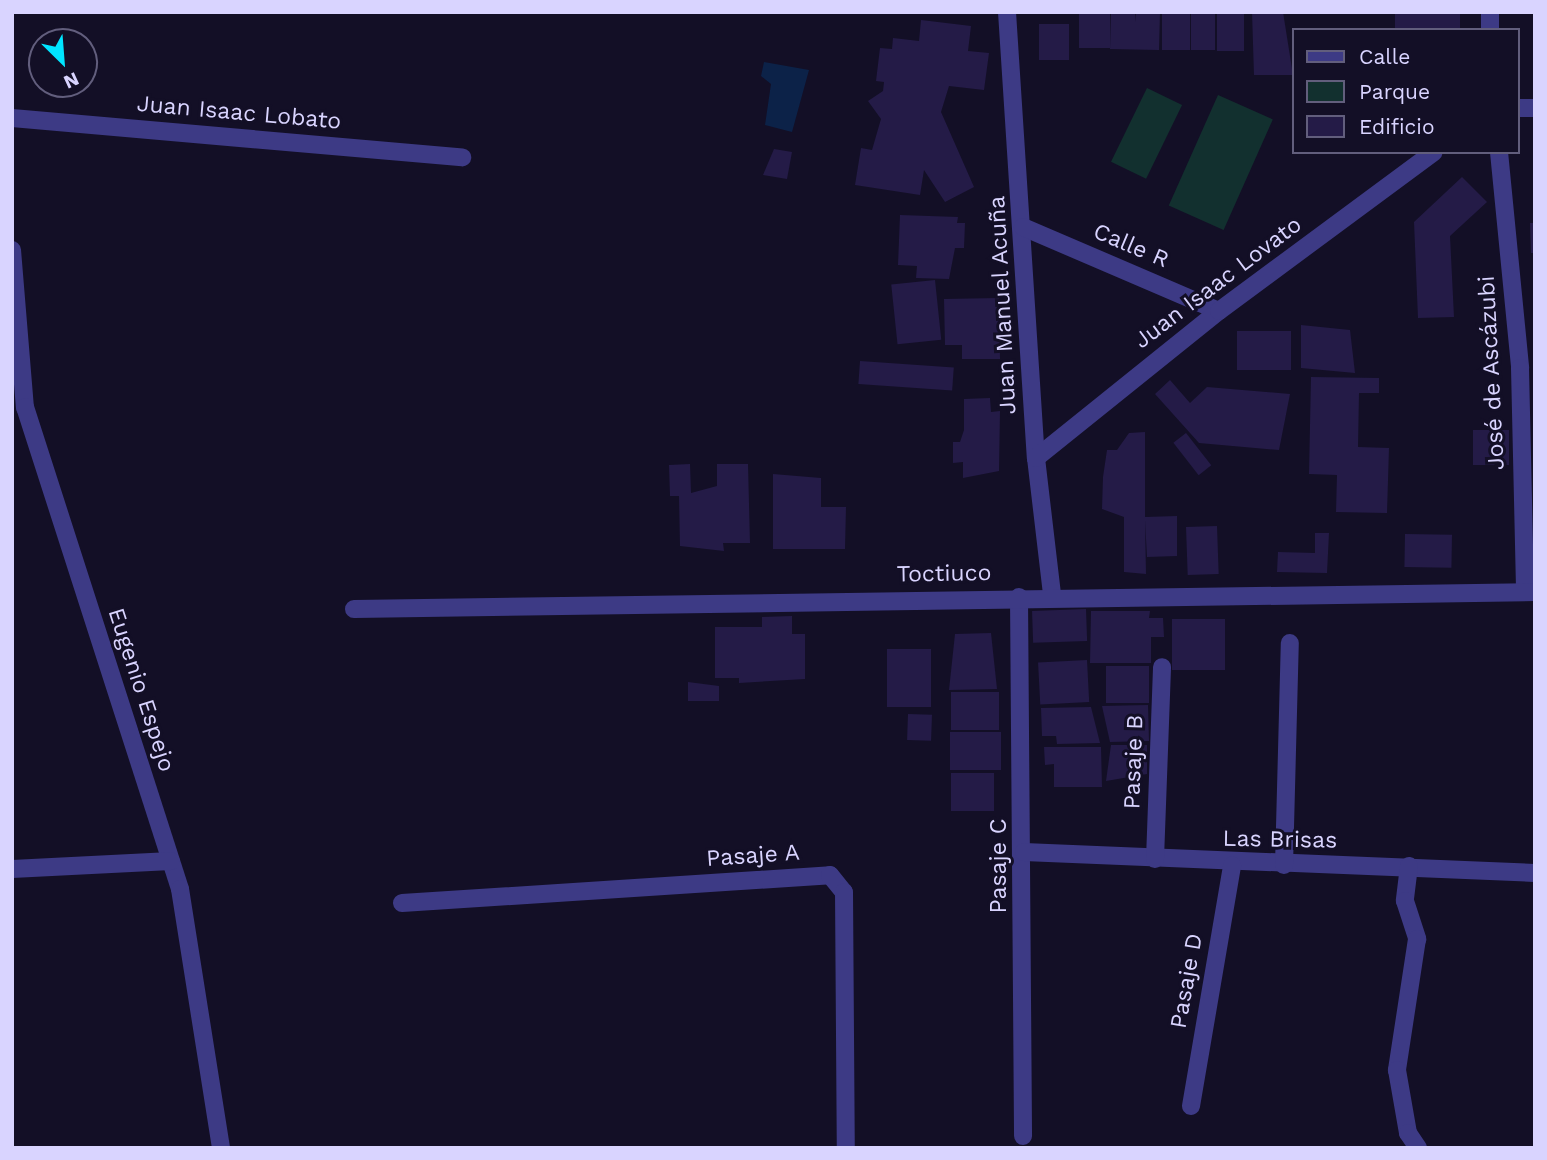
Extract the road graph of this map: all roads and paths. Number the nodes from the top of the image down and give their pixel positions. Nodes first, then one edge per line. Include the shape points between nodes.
1 (1007, 12) edge
2 (12, 118) edge
3 (1431, 154) edge
4 (1499, 154) edge
5 (462, 157) dead end
6 (1023, 227) junction
7 (12, 250) edge
8 (1219, 311) junction
9 (1036, 458) junction
10 (1530, 592) edge
11 (1052, 594) junction
12 (1019, 597) junction
13 (354, 609) dead end
14 (1290, 643) dead end
15 (1162, 667) dead end
16 (1024, 852) junction
17 (1156, 859) junction
18 (171, 861) junction
19 (1232, 864) junction
20 (1284, 865) junction
21 (1409, 866) junction
22 (12, 869) edge
23 (1535, 873) edge
24 (402, 903) dead end
25 (1191, 1106) dead end
26 (1023, 1136) dead end
27 (221, 1148) edge
28 (846, 1148) edge
29 (1419, 1148) edge

1 - 6 street, Juan Manuel Acuña
2 - 5 street, Juan Isaac Lobato
3 - 8 street, Juan Isaac Lovato
4 - 10 street, José de Ascázubi via 1520,368
6 - 8 street, Calle R
6 - 9 street, Juan Manuel Acuña
7 - 18 street, Eugenio Espejo via 25,407
8 - 9 street, Juan Isaac Lovato
9 - 11 street, Juan Manuel Acuña
10 - 11 street, Toctiuco
11 - 12 street, Toctiuco
12 - 13 street, Toctiuco
12 - 16 street, Pasaje C
14 - 20 street
15 - 17 street, Pasaje B
16 - 17 street, Las Brisas
16 - 26 street, Pasaje C
17 - 19 street, Las Brisas
18 - 22 street
18 - 27 street, Eugenio Espejo
19 - 20 street, Las Brisas
19 - 25 street, Pasaje D
20 - 21 street, Las Brisas
21 - 23 street, Las Brisas
21 - 29 street via 1405,901 1417,939 1397,1070 1408,1133
24 - 28 street, Pasaje A via 830,875 844,892

